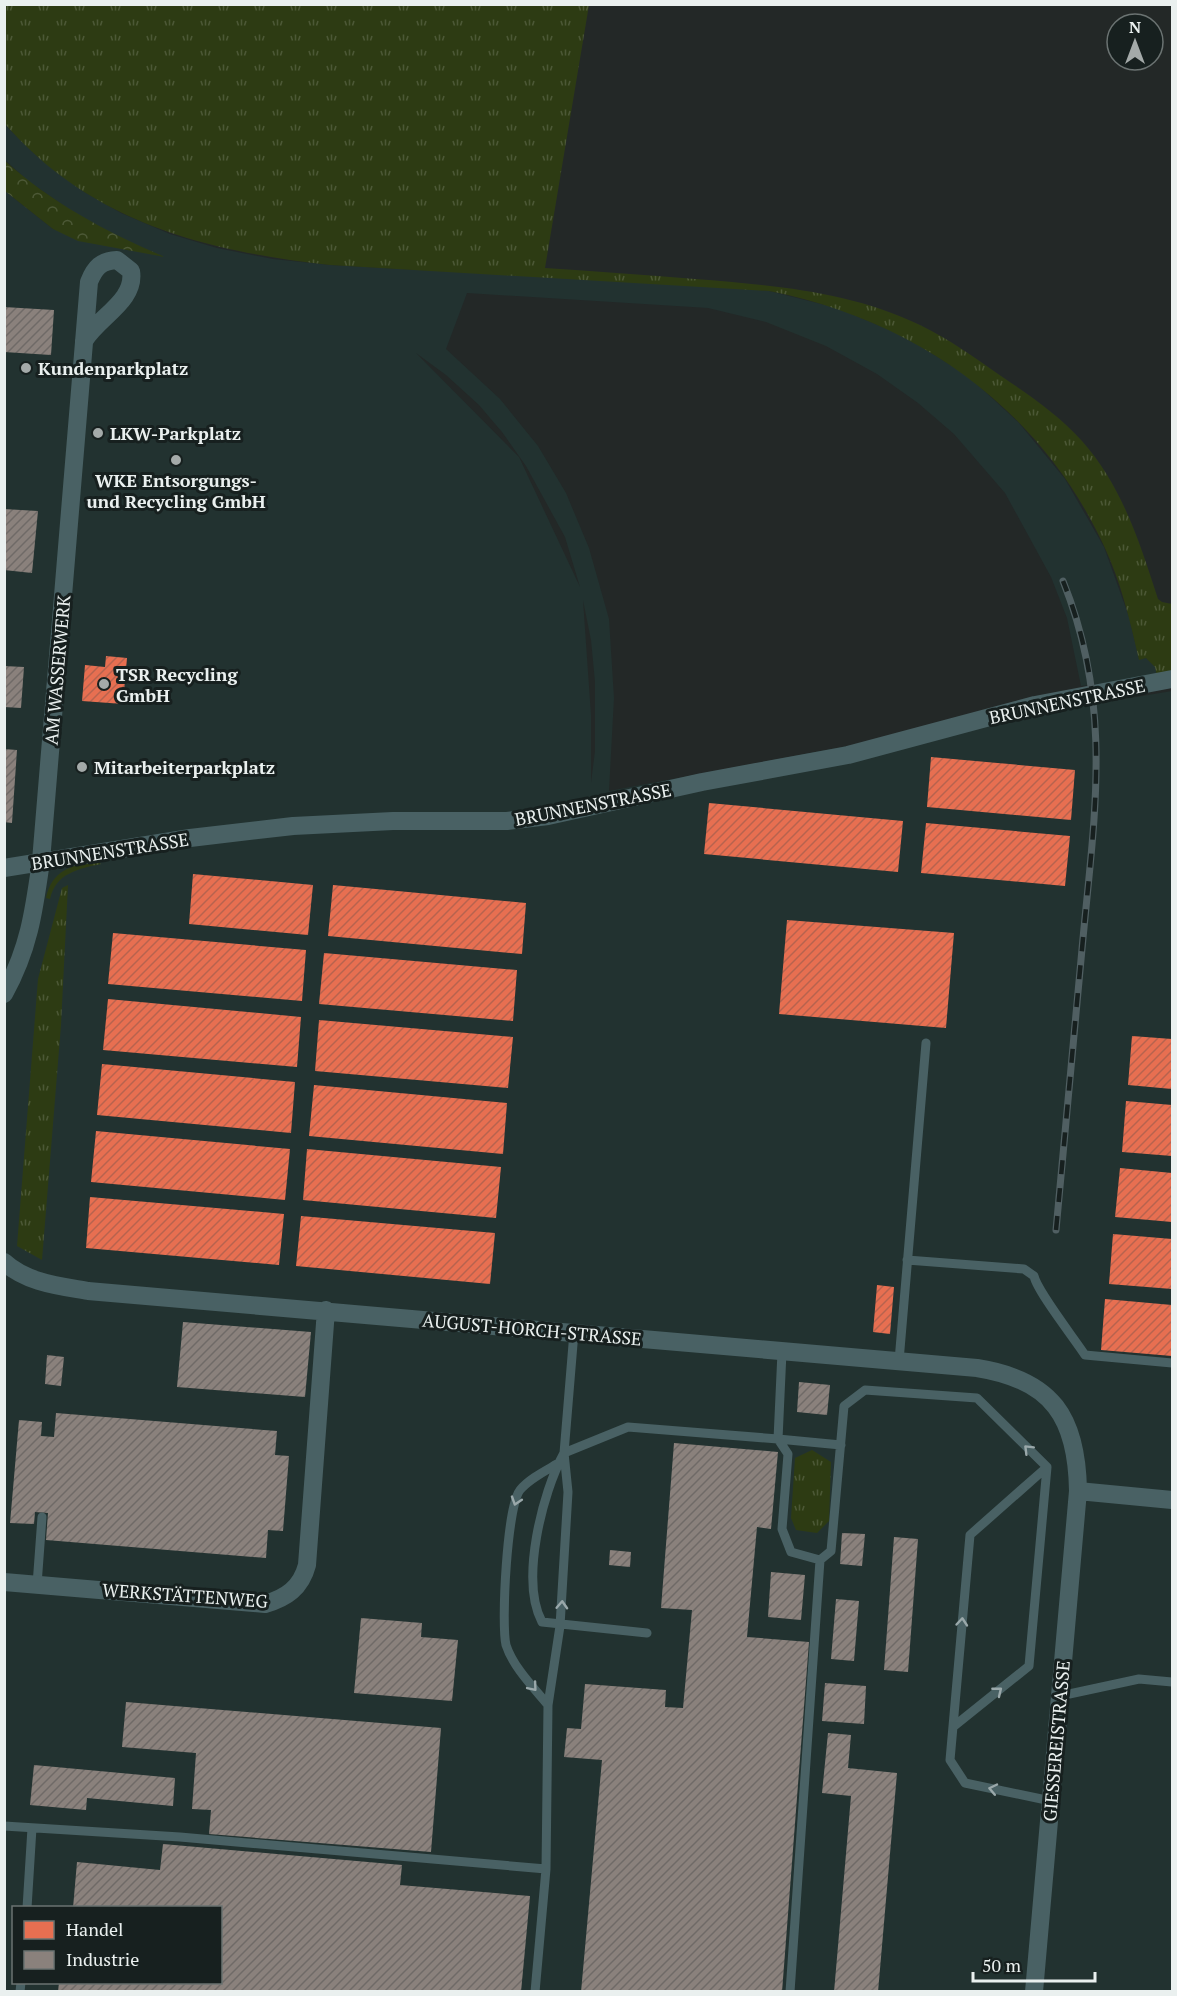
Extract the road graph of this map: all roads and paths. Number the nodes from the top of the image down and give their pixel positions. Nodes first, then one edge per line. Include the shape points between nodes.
1 (84, 341) dead end
2 (1173, 679) edge
3 (41, 861) junction
4 (4, 868) edge
5 (4, 994) edge
6 (926, 1043) dead end
7 (907, 1260) junction
8 (4, 1262) edge
9 (326, 1310) junction
10 (574, 1332) junction
11 (782, 1352) junction
12 (899, 1361) junction
13 (1173, 1363) edge
14 (1055, 1406) joint
15 (778, 1439) junction
16 (841, 1445) junction
17 (564, 1453) junction
18 (558, 1463) junction
19 (1047, 1467) junction
20 (552, 1476) junction
21 (1078, 1491) junction
22 (568, 1492) junction
23 (1173, 1500) edge
24 (42, 1517) dead end
25 (820, 1560) junction
26 (4, 1582) edge
27 (37, 1585) junction
28 (561, 1626) junction
29 (647, 1633) dead end
30 (1173, 1682) edge
31 (1060, 1696) junction
32 (548, 1705) junction
33 (953, 1727) junction
34 (1051, 1801) junction
35 (4, 1826) edge
36 (32, 1828) junction
37 (546, 1869) junction
38 (27, 1906) edge
39 (536, 1992) edge
40 (790, 1992) edge
41 (1034, 1992) edge

1 - 3 street, AM WASSERWERK
2 - 3 street, BRUNNENSTRASSE via 1035,705 848,755 548,816 507,821 293,826
3 - 4 street, BRUNNENSTRASSE
3 - 5 street, AM WASSERWERK via 29,937
6 - 7 lane
7 - 12 lane
7 - 13 lane via 1024,1269 1034,1276 1037,1287 1085,1355
8 - 9 street, AUGUST-HORCH-STRASSE via 39,1281 88,1291
9 - 10 street, AUGUST-HORCH-STRASSE
9 - 27 street, WERKSTÄTTENWEG via 307,1565 294,1589 282,1599 264,1604
10 - 11 street, AUGUST-HORCH-STRASSE
10 - 17 lane
11 - 12 street, AUGUST-HORCH-STRASSE
11 - 15 lane
12 - 14 street, AUGUST-HORCH-STRASSE via 1002,1372 1041,1391
14 - 21 street, GIESSEREISTRASSE via 1070,1430 1077,1456
15 - 16 lane
15 - 17 lane via 628,1427
15 - 25 lane via 788,1454 782,1529 791,1552
19 -> 16 lane via 977,1398 865,1390 844,1406
16 - 25 lane via 831,1551
17 - 18 lane
17 - 22 lane
18 - 20 lane
18 -> 32 lane via 519,1491 514,1507 503,1627 507,1647
33 -> 19 lane via 970,1535
33 -> 19 lane via 1029,1666
20 - 22 lane via 556,1487
20 - 28 lane via 539,1516 534,1608 542,1623
21 - 23 street
21 - 31 street, GIESSEREISTRASSE
28 -> 22 lane
24 - 27 lane
25 - 40 lane
26 - 27 street, WERKSTÄTTENWEG
28 - 29 lane
28 - 32 lane
30 - 31 lane via 1139,1679
31 - 34 street, GIESSEREISTRASSE
32 - 37 lane
34 -> 33 lane via 965,1783 950,1760
34 - 41 street, GIESSEREISTRASSE
35 - 36 lane
36 - 37 lane
36 - 38 lane
37 - 39 lane

